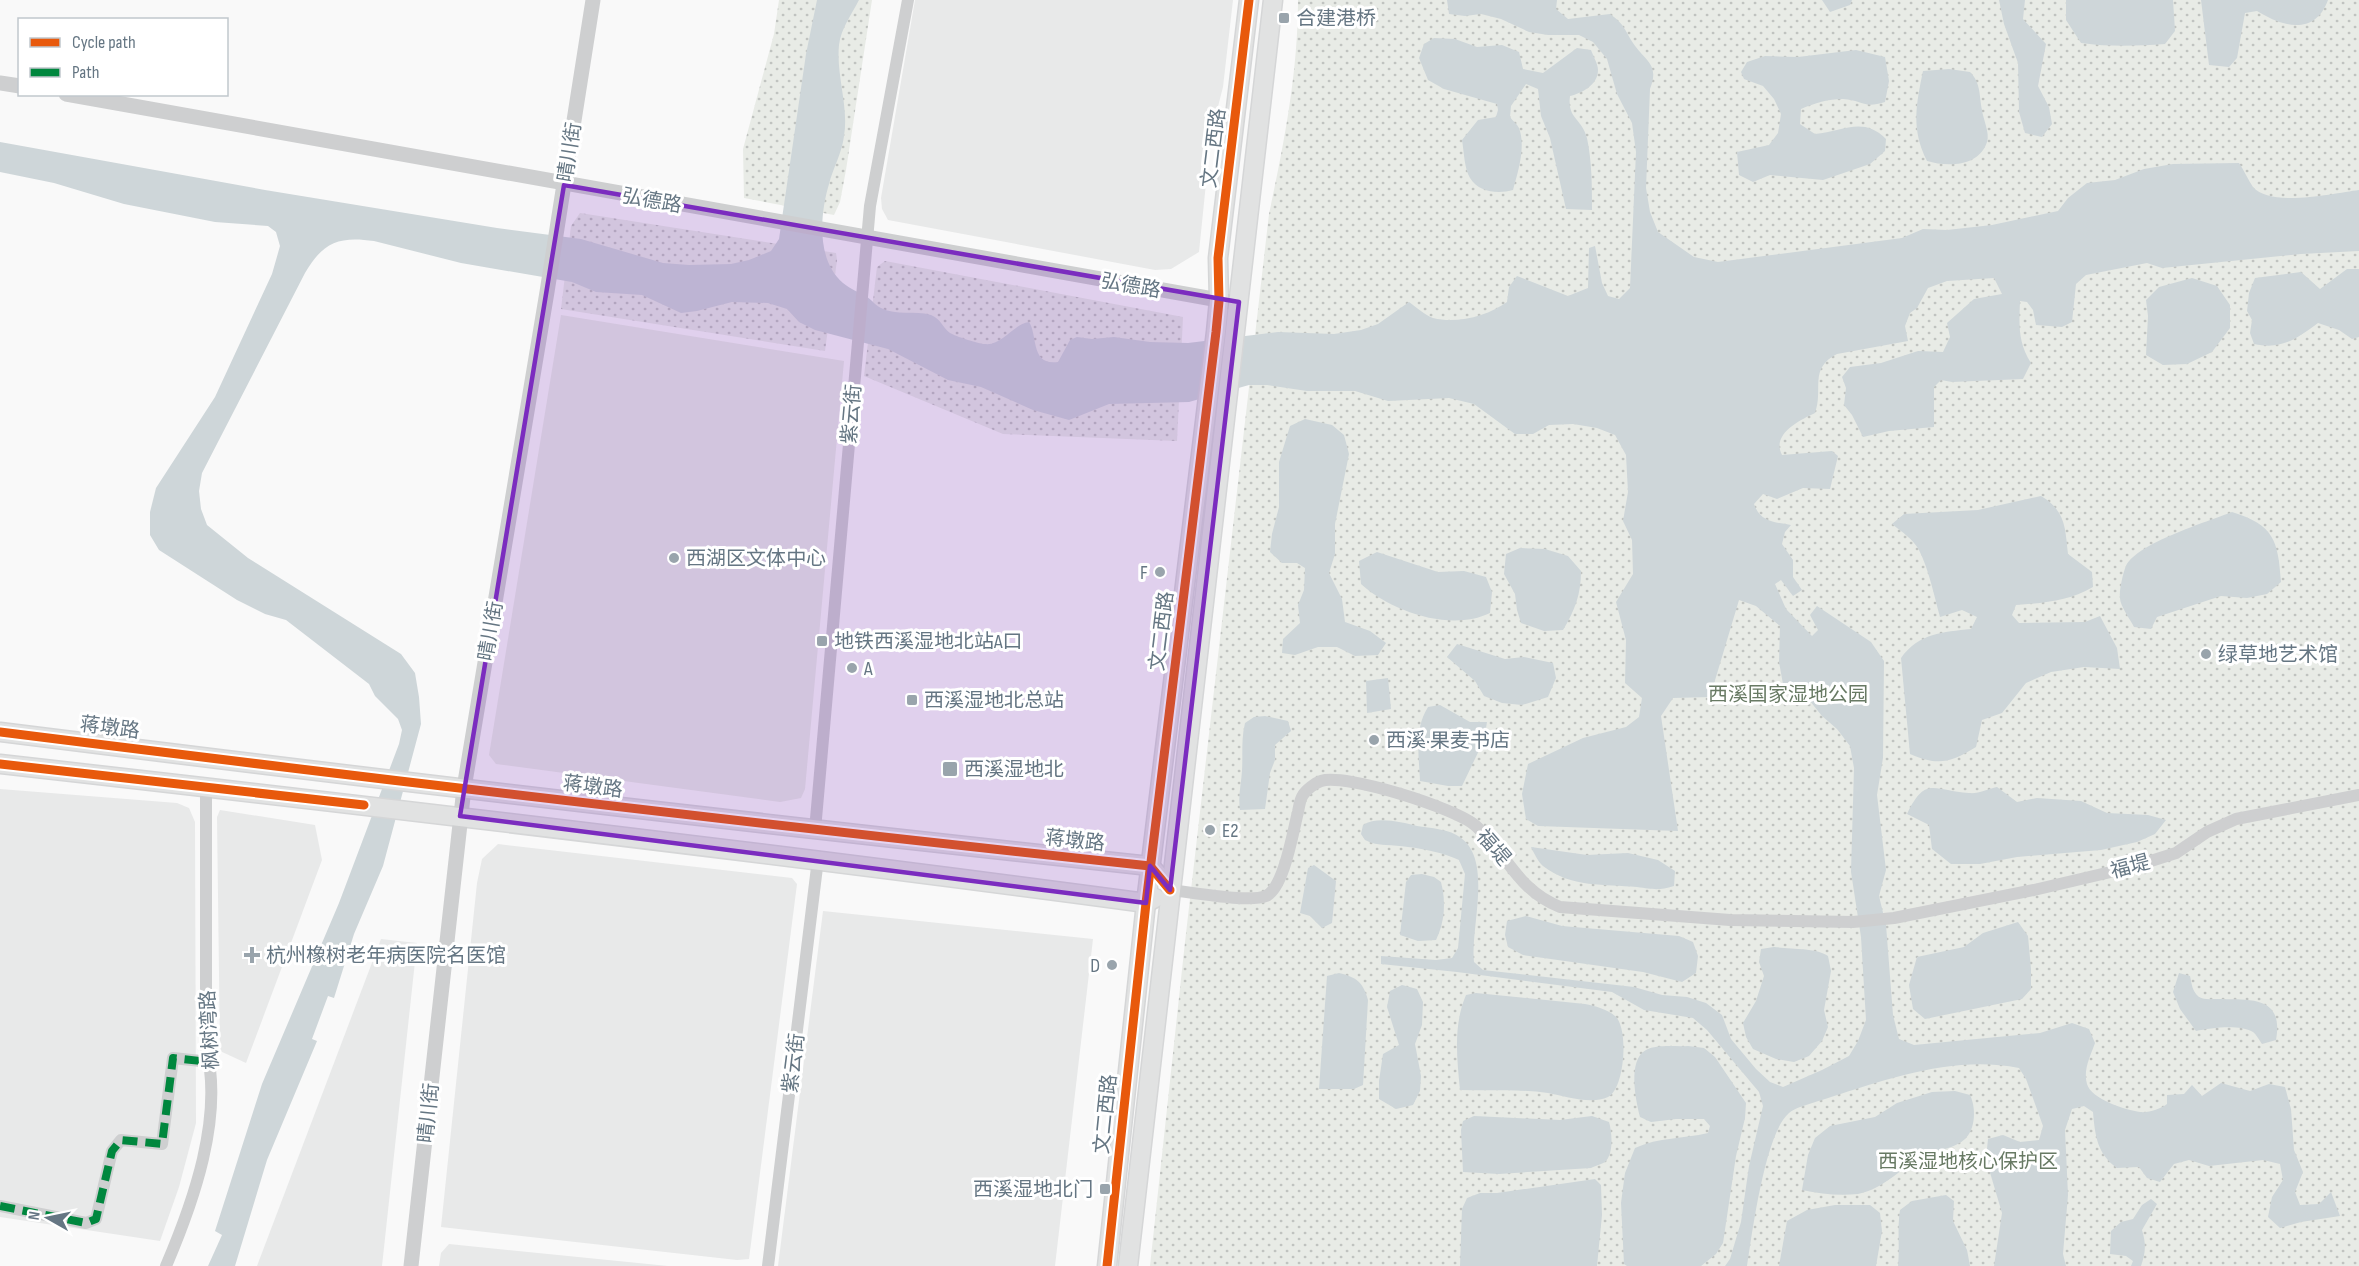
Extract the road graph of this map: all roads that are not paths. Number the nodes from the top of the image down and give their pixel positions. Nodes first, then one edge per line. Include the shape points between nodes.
1 (593, 0) edge
2 (909, 0) edge
3 (1249, 0) edge
4 (1273, 0) edge
5 (0, 83) edge
6 (18, 86) edge
7 (77, 96) edge
8 (564, 184) junction
9 (867, 237) junction
10 (1219, 301) junction
11 (1239, 302) junction
12 (0, 732) edge
13 (0, 764) edge
14 (206, 787) junction
15 (464, 788) junction
16 (2359, 795) edge
17 (460, 816) junction
18 (815, 830) junction
19 (818, 860) junction
20 (1150, 866) junction
21 (1170, 890) junction
22 (1146, 903) junction
23 (210, 1062) junction
24 (0, 1206) edge
25 (166, 1266) edge
26 (411, 1266) edge
27 (768, 1266) edge
28 (1107, 1266) edge
29 (1128, 1266) edge

1 - 8 street, 晴川街
2 - 9 street, 紫云街
3 - 10 main road, 文二西路 via 1218,258
4 - 11 main road, 文二西路
5 - 6 street
7 - 8 street, 弘德路
8 - 9 street, 弘德路
8 - 15 street, 晴川街
9 - 10 street, 弘德路
9 - 18 street, 紫云街
10 - 11 street, 弘德路
10 - 20 main road, 文二西路
11 - 21 main road, 文二西路
12 - 15 main road, 蒋墩路
13 - 14 main road
14 - 17 main road
14 - 23 street, 枫树湾路 via 206,1048
15 - 17 street, 晴川街
15 - 18 main road, 蒋墩路
16 - 21 street, 福堤 via 2236,819 2207,831 2176,853 2132,867 1894,918 1853,922 1730,920 1560,907 1543,901 1475,825 1410,797 1330,778 1317,782 1302,795 1289,852 1277,885 1267,896 1248,898
17 - 19 main road
17 - 26 street, 晴川街
18 - 20 main road, 蒋墩路
19 - 22 main road
19 - 27 street, 紫云街
20 - 21 main road
20 - 22 main road, 文二西路
21 - 22 main road
21 - 29 main road, 文二西路
22 - 28 main road, 文二西路
23 - 24 street via 172,1058 162,1144 121,1140 112,1150 96,1219 86,1223
23 - 25 street, 枫树湾路 via 212,1093 204,1152 187,1213

